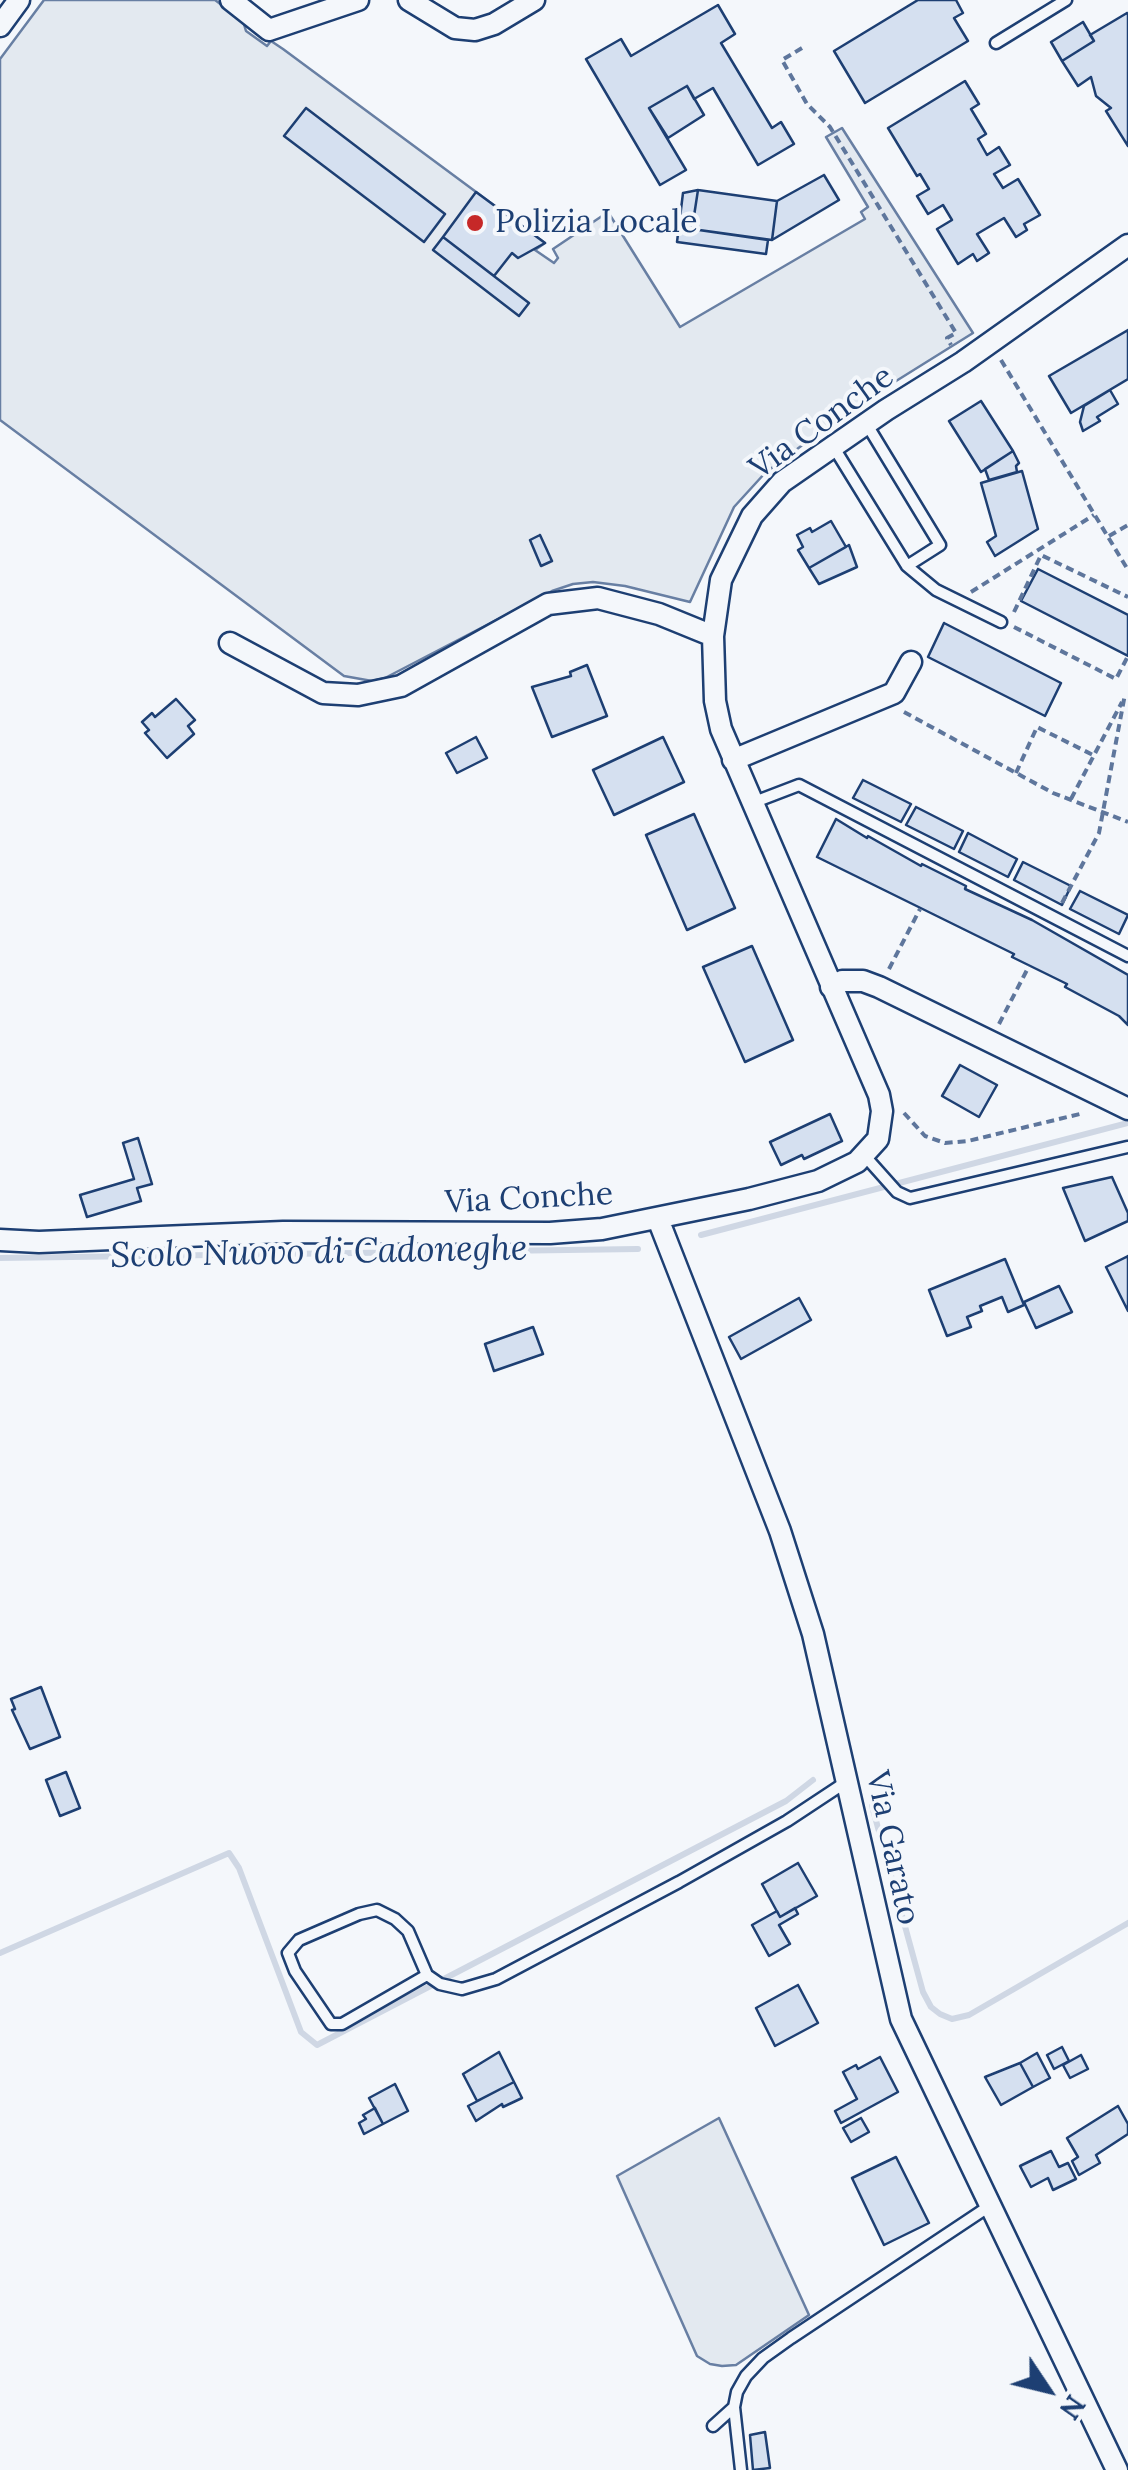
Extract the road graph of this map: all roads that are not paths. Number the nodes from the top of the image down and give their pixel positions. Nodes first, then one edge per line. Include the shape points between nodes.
1 (19, 0) edge
2 (231, 0) edge
3 (358, 0) edge
4 (409, 0) edge
5 (534, 0) edge
6 (1066, 0) edge
7 (0, 26) edge
8 (996, 43) dead end
9 (1128, 245) edge
10 (866, 423) junction
11 (832, 446) junction
12 (907, 566) junction
13 (1007, 623) road end
14 (712, 636) junction
15 (230, 642) dead end
16 (911, 662) dead end
17 (733, 760) junction
18 (752, 803) junction
19 (1128, 956) edge
20 (832, 987) junction
21 (1123, 1107) edge
22 (1127, 1147) edge
23 (864, 1155) junction
24 (658, 1219) junction
25 (0, 1240) edge
26 (847, 1781) junction
27 (426, 1975) junction
28 (988, 2207) junction
29 (734, 2406) junction
30 (712, 2426) dead end
31 (741, 2470) edge
32 (1117, 2470) edge

1 - 7 street
2 - 3 street via 270,30
4 - 5 street via 455,28 475,30
6 - 8 lane
9 - 10 street, Via Conche
10 - 11 street, Via Conche
10 - 12 lane via 940,544
11 - 12 lane
11 - 14 street, Via Conche via 782,482 752,516 721,580
12 - 13 lane via 936,590
14 - 15 street via 598,598 548,604 401,686 358,695 323,692
14 - 17 street, Via Conche via 716,701
16 - 17 street via 894,692
17 - 18 street, Via Conche
18 - 19 lane via 799,785
18 - 20 street, Via Conche
20 - 21 street via 842,981 879,987
20 - 23 street, Via Conche via 882,1111 878,1139
22 - 23 lane via 910,1198
23 - 24 street, Via Conche via 818,1181
24 - 25 street, Via Conche via 550,1233
24 - 26 street, Via Garato via 780,1532 813,1634
26 - 27 lane via 680,1882 496,1979 462,1989
26 - 28 street, Via Garato via 901,2019
27 - 27 lane via 408,1931 378,1910 299,1940 288,1953 331,2024 342,2024
28 - 29 lane via 764,2358 746,2376
28 - 32 street, Via Garato
29 - 30 lane
29 - 31 lane

